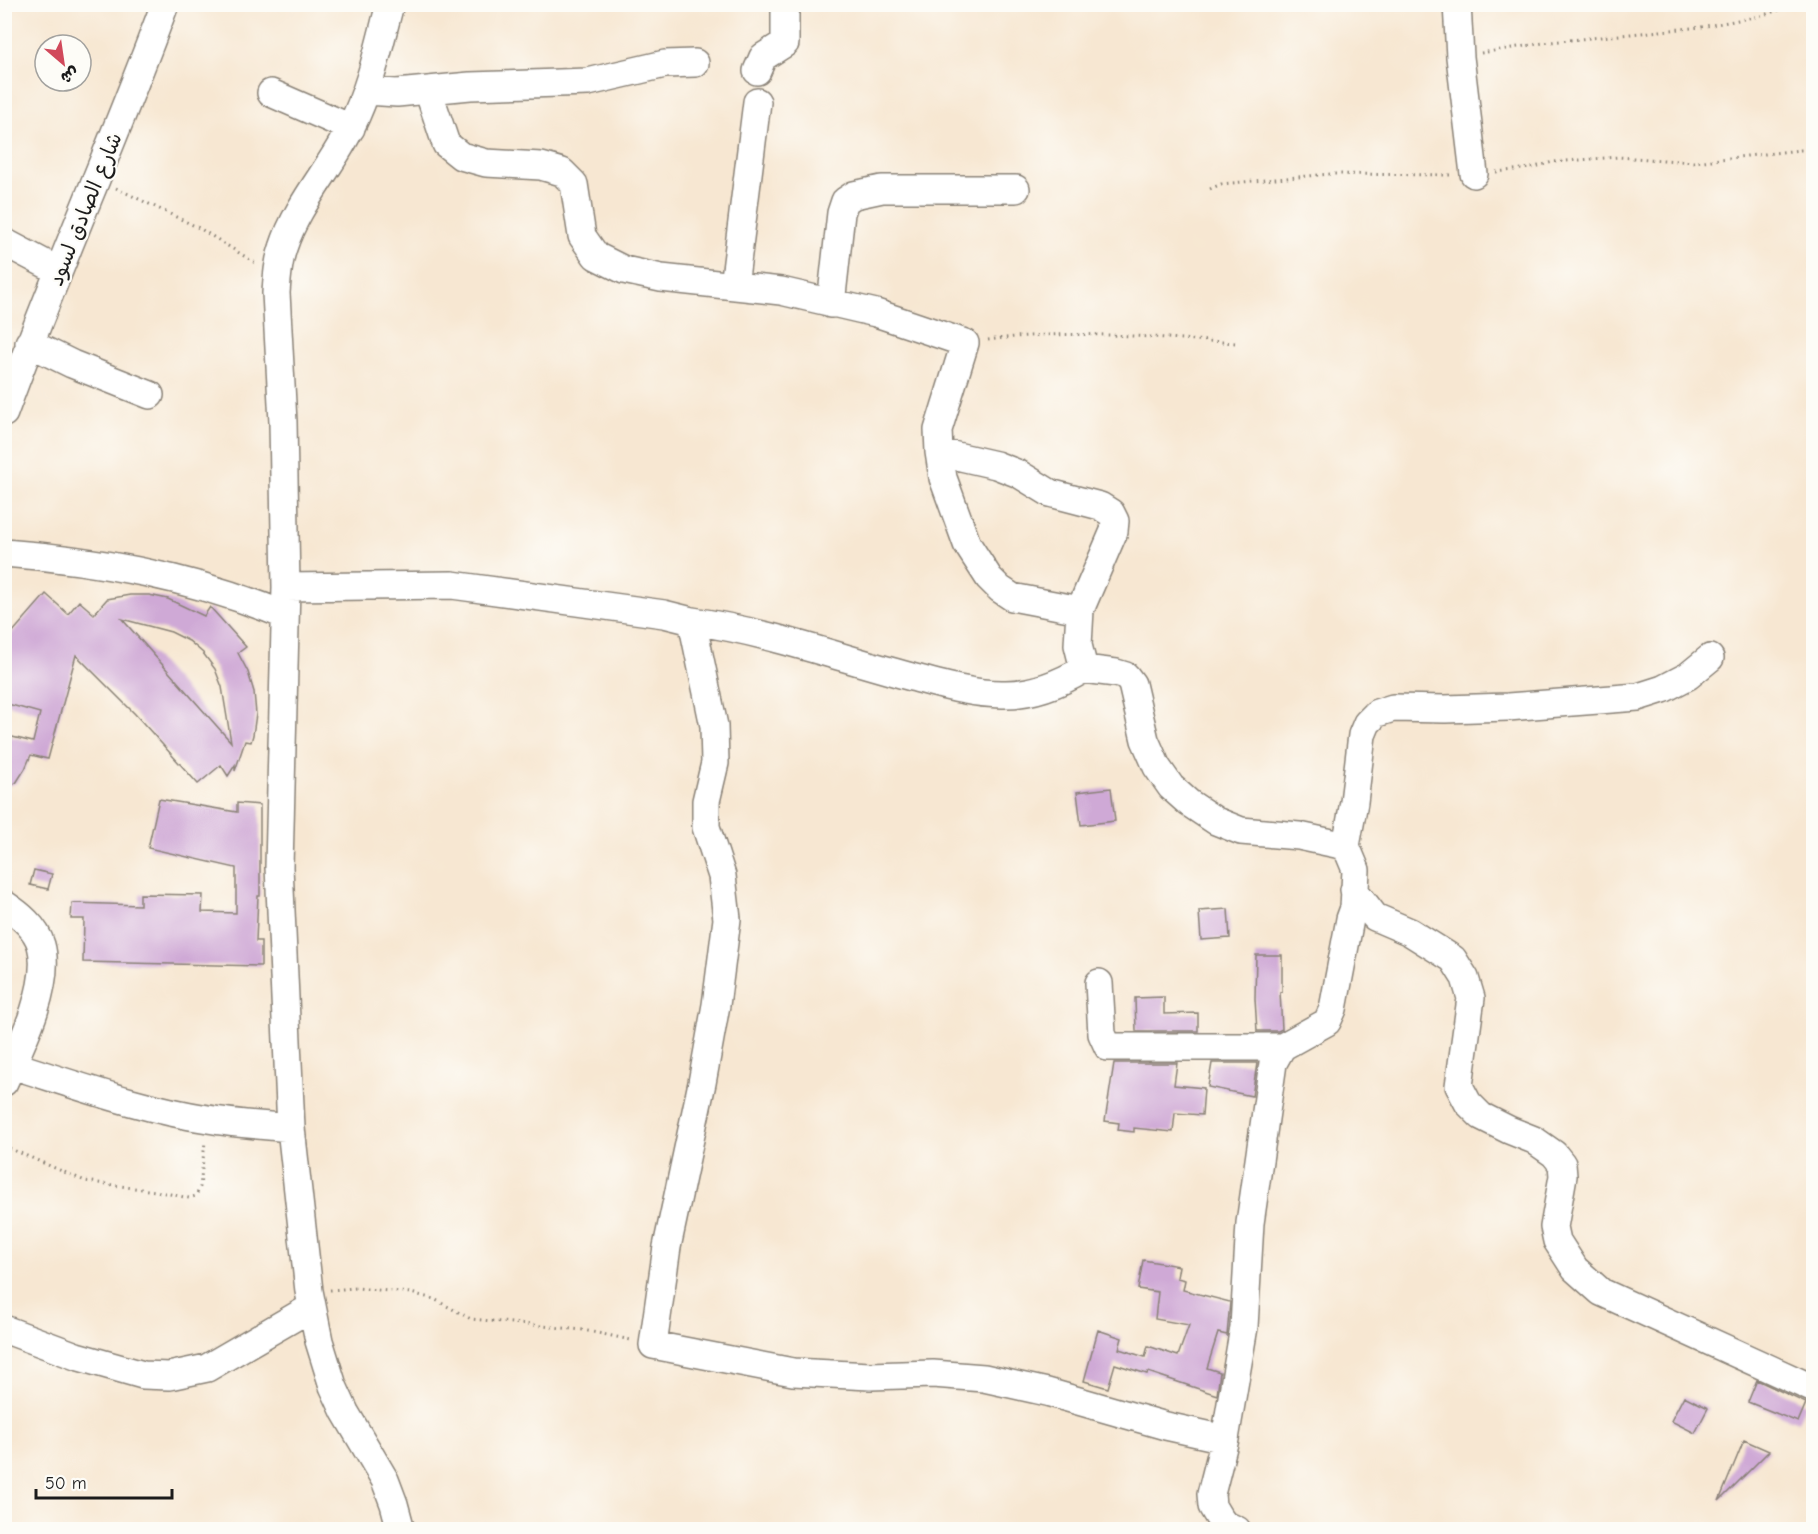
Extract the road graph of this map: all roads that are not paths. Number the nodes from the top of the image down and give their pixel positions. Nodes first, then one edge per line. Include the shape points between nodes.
1 (165, 4) edge
2 (390, 4) edge
3 (785, 4) edge
4 (1457, 4) edge
5 (695, 63) dead end
6 (757, 71) dead end
7 (429, 90) junction
8 (367, 91) junction
9 (271, 93) dead end
10 (757, 102) dead end
11 (351, 128) junction
12 (1474, 174) road end
13 (1016, 189) dead end
14 (4, 242) edge
15 (59, 272) junction
16 (734, 286) junction
17 (831, 304) junction
18 (18, 355) edge
19 (150, 395) dead end
20 (4, 413) edge
21 (939, 452) junction
22 (4, 553) edge
23 (286, 587) junction
24 (1080, 610) junction
25 (284, 615) junction
26 (692, 621) junction
27 (1710, 658) dead end
28 (1084, 669) junction
29 (1346, 846) junction
30 (1354, 890) junction
31 (4, 904) edge
32 (1100, 983) dead end
33 (1282, 1047) junction
34 (8, 1073) edge
35 (291, 1128) junction
36 (310, 1299) junction
37 (4, 1329) edge
38 (1814, 1389) edge
39 (1225, 1439) junction
40 (401, 1530) edge
41 (1237, 1530) edge

1 - 15 street, شارع الصادق لسود
2 - 8 street
3 - 6 street via 785,43 764,57
4 - 12 street
5 - 7 street via 665,64 588,82
7 - 8 street
7 - 16 street via 446,144 461,156 486,163 541,166 562,172 574,184 582,236 596,256 624,270
8 - 11 street
9 - 11 street
10 - 16 street
11 - 23 street via 289,232 278,276
13 - 17 street via 882,189 854,195 845,201 841,213
14 - 15 street
15 - 18 street, شارع الصادق لسود
16 - 17 street via 781,291
17 - 21 street via 965,343 938,430
18 - 19 street via 72,364
18 - 20 street, شارع الصادق لسود
21 - 24 street via 943,478 964,535 989,578 1012,597
21 - 24 street via 996,465 1050,494 1100,506 1111,513 1114,531
22 - 25 street via 128,570 208,587
23 - 25 street
23 - 26 street via 452,585
24 - 28 street via 1078,645
25 - 35 street via 279,867
26 - 28 street via 733,628 969,690 1003,694 1031,691 1050,687
26 - 39 street via 714,726 715,763 706,801 706,827 722,876 727,919 716,1005 667,1247 653,1345 793,1372 984,1378
27 - 29 street via 1672,685 1638,697 1508,707 1393,708 1377,713 1362,735
28 - 29 street via 1116,673 1132,684 1145,740 1157,767 1189,803 1216,821 1241,831 1299,836
29 - 30 street via 1356,870
30 - 33 street via 1354,908 1333,1009 1327,1022
30 - 38 street via 1375,917 1410,932 1453,959 1465,978 1471,998 1459,1086 1481,1116 1534,1140 1562,1164 1554,1227 1557,1241 1575,1269 1601,1292
31 - 34 street via 32,928 41,944 44,966 23,1041
32 - 33 street via 1102,1034 1107,1047
33 - 39 street via 1271,1074 1250,1223 1244,1327
34 - 35 street via 208,1119
35 - 36 street
36 - 37 street via 207,1368 169,1376 143,1375 76,1356
36 - 40 street via 333,1386 385,1480
39 - 41 street via 1211,1494 1212,1506 1224,1524

